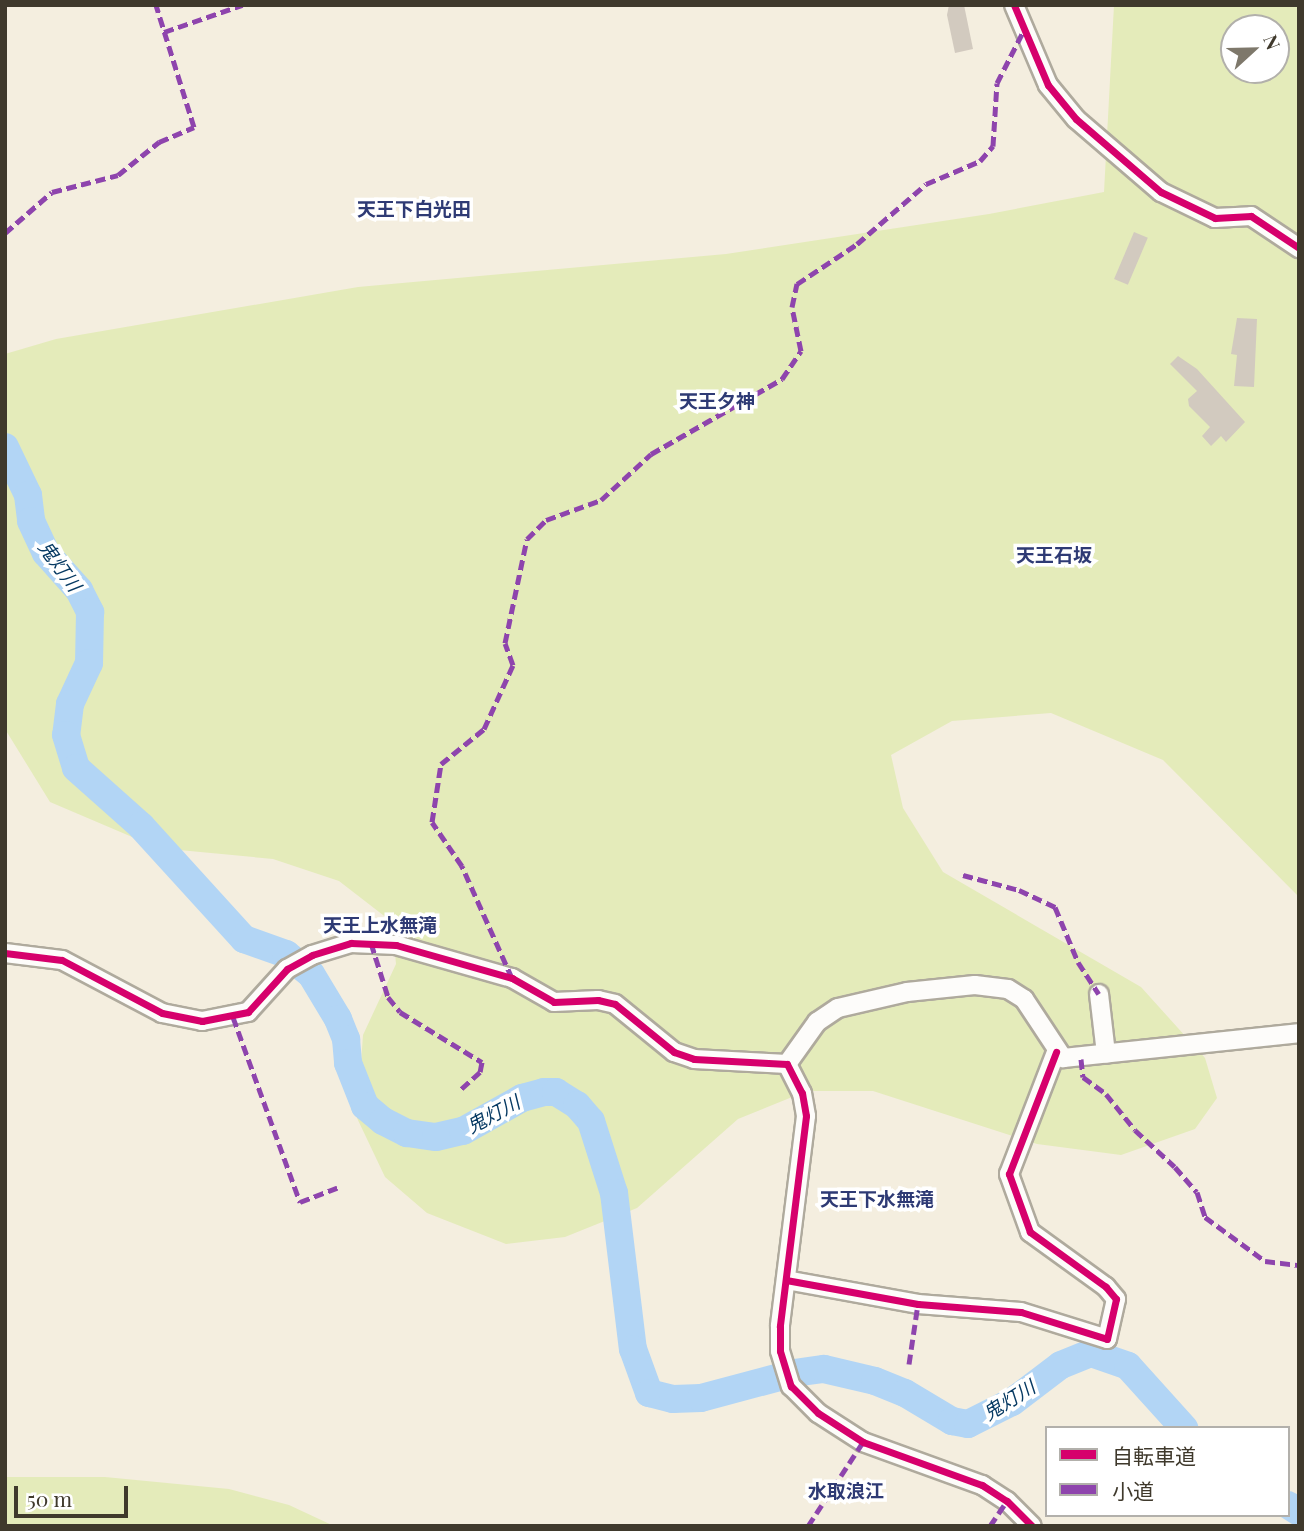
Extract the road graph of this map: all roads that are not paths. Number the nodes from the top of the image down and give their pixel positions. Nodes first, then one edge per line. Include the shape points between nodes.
1 (1014, 5) edge
2 (1299, 248) edge
3 (5, 953) edge
4 (1099, 995) dead end
5 (1299, 1033) edge
6 (1056, 1052) junction
7 (1106, 1054) junction
8 (787, 1064) junction
9 (786, 1279) junction
10 (1032, 1526) edge

1 - 2 street via 1048,85 1076,119 1161,192 1215,218 1251,216
3 - 8 street via 62,960 162,1013 202,1021 248,1012 287,969 312,955 351,943 396,945 512,978 554,1002 615,1004 674,1052 694,1059
4 - 7 street
5 - 7 street
6 - 7 street via 1082,1059
6 - 8 street via 1041,1020 1024,999 1008,989 975,985 907,992 838,1007 817,1022
6 - 9 street via 1009,1174 1030,1232 1116,1299 1107,1339 1021,1312 918,1304
8 - 9 street via 802,1093 806,1116
9 - 10 street via 779,1351 791,1386 804,1401 863,1442 982,1485

